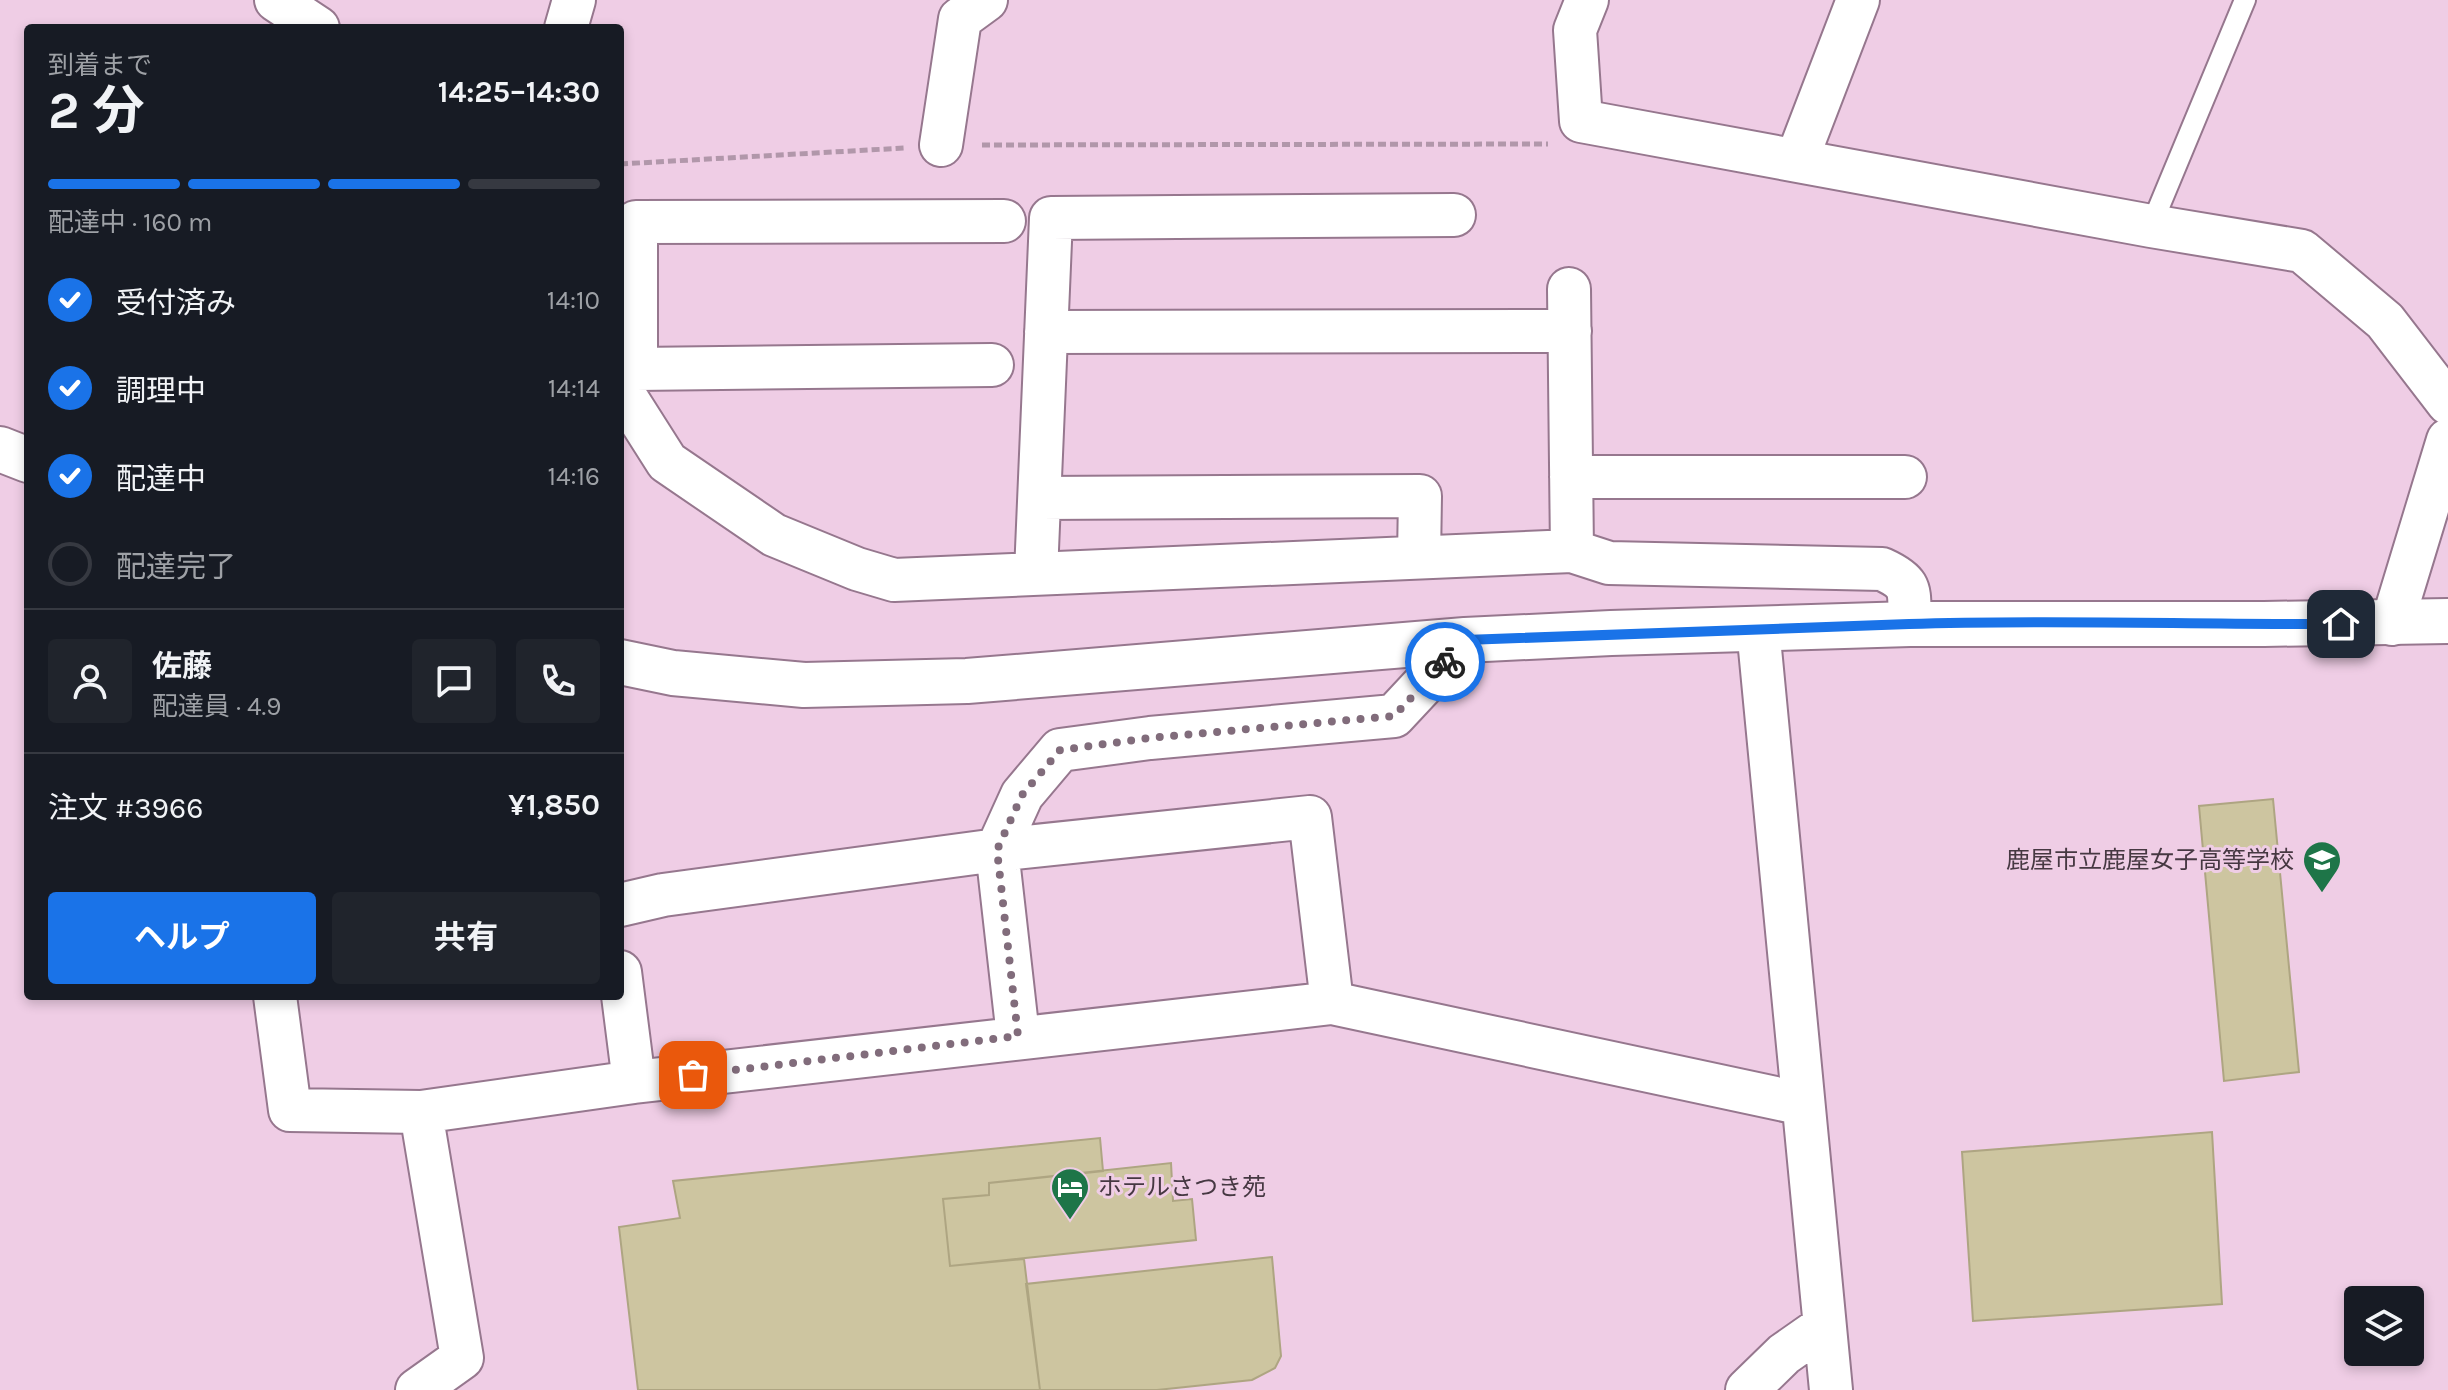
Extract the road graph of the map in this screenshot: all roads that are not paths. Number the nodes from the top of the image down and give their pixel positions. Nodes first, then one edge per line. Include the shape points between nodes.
1 (276, 0) edge
2 (574, 0) edge
3 (1587, 0) edge
4 (1858, 0) edge
5 (2245, 0) edge
6 (960, 6) edge
7 (312, 24) edge
8 (567, 24) edge
9 (941, 145) road end
10 (1797, 159) junction
11 (1454, 215) dead end
12 (1004, 221) dead end
13 (2151, 226) junction
14 (1569, 289) dead end
15 (1570, 331) junction
16 (1046, 332) junction
17 (992, 365) dead end
18 (625, 378) edge
19 (2448, 403) edge
20 (2448, 440) edge
21 (0, 449) edge
22 (24, 458) edge
23 (1571, 477) junction
24 (1905, 477) dead end
25 (1040, 498) junction
26 (1572, 551) junction
27 (1419, 557) junction
28 (1036, 573) junction
29 (2448, 621) edge
30 (1910, 624) junction
31 (2392, 624) junction
32 (1758, 628) junction
33 (1465, 640) junction
34 (624, 663) edge
35 (997, 850) junction
36 (624, 904) edge
37 (276, 1000) edge
38 (624, 1000) edge
39 (1332, 1003) junction
40 (1018, 1036) junction
41 (634, 1082) junction
42 (1803, 1104) junction
43 (421, 1112) junction
44 (1824, 1326) junction
45 (417, 1390) edge
46 (1747, 1390) edge
47 (1831, 1390) edge

1 - 7 street
2 - 8 street
3 - 10 street via 1575,30 1581,121
4 - 10 street
5 - 13 lane
6 - 9 street
10 - 13 street
11 - 16 street via 1051,218
12 - 18 street via 636,222
13 - 19 street via 2302,251 2385,321
14 - 15 street
15 - 16 street
15 - 23 street
16 - 25 street
17 - 18 street
18 - 28 street via 667,462 774,535 894,580
20 - 31 street
21 - 22 street
23 - 24 street
23 - 26 street
25 - 27 street via 1420,496
25 - 28 street
26 - 27 street
26 - 30 street via 1609,563 1882,569 1902,577
27 - 28 street
29 - 31 street
30 - 31 street
30 - 32 street
32 - 33 street
32 - 42 street
33 - 34 street via 952,681 804,685 673,673
33 - 35 street via 1394,716 1060,750 1022,795
35 - 36 street
35 - 39 street via 1310,817
35 - 40 street
37 - 43 street via 290,1110
38 - 41 street
39 - 40 street
39 - 42 street
40 - 41 street
41 - 43 street
42 - 44 street
43 - 45 street via 462,1358
44 - 46 street via 1784,1354
44 - 47 street

